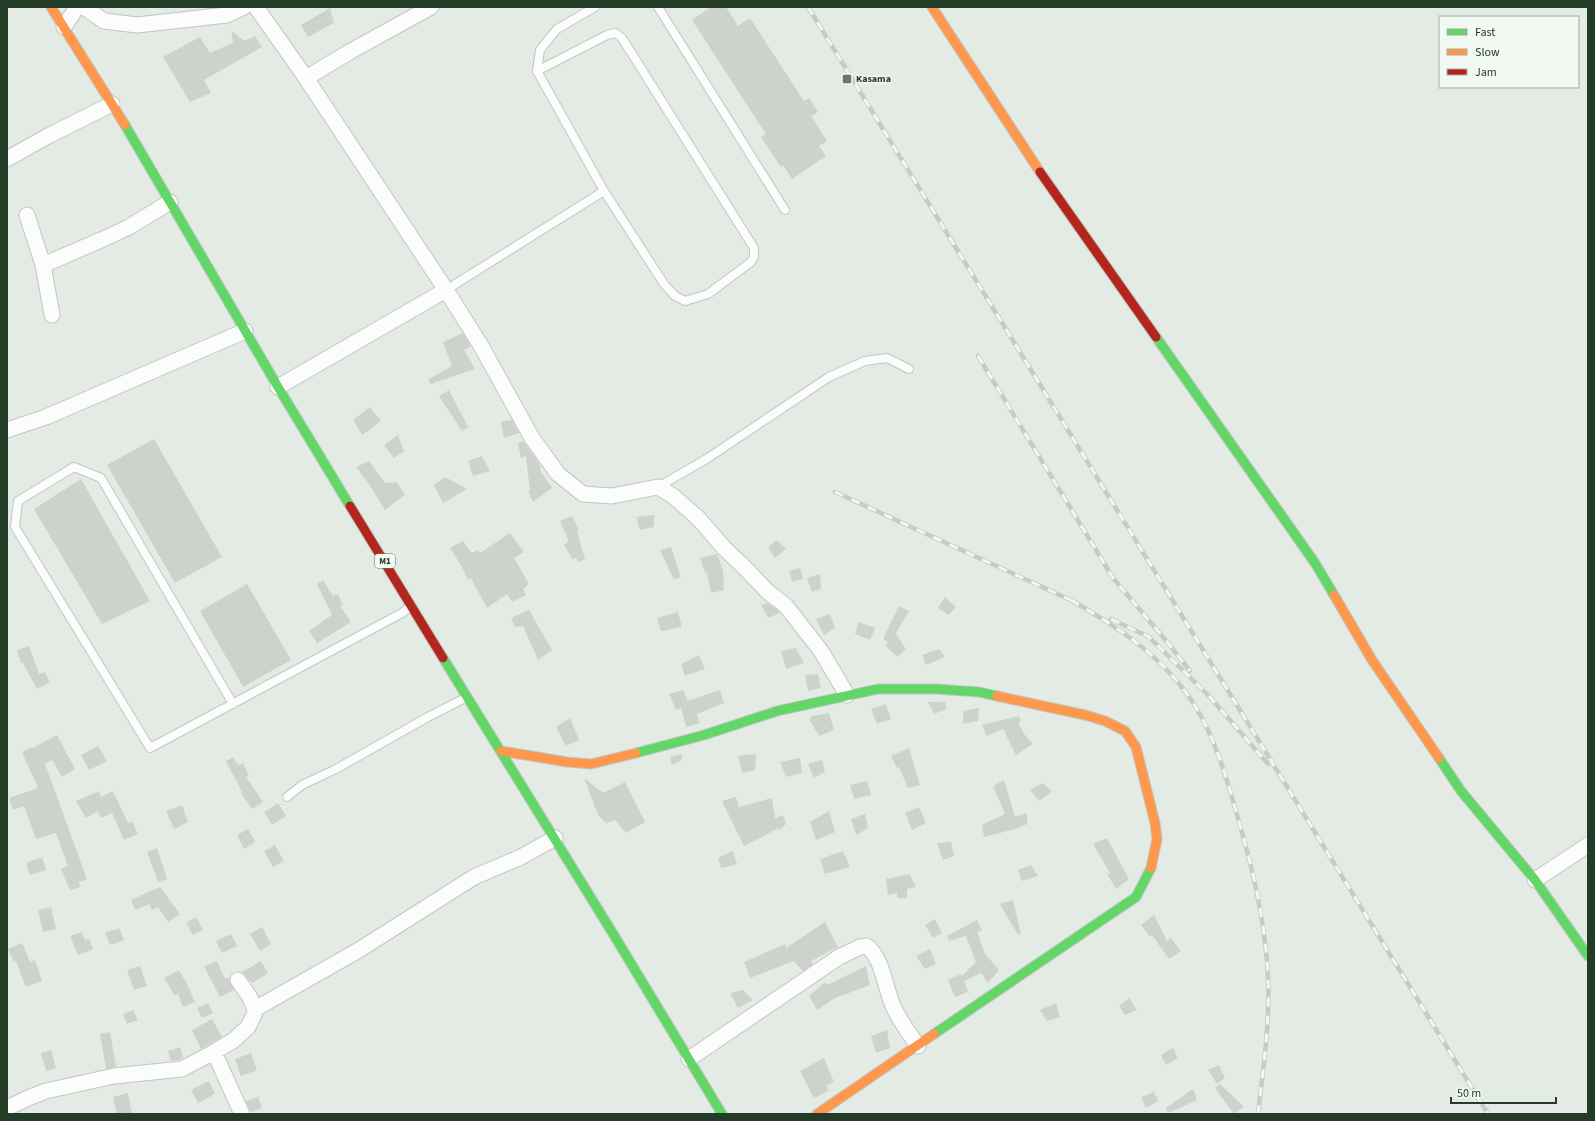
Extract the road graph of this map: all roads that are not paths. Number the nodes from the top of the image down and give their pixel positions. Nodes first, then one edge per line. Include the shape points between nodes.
1 (51, 7) edge
2 (77, 7) edge
3 (84, 7) edge
4 (244, 7) edge
5 (256, 7) edge
6 (431, 7) edge
7 (595, 7) edge
8 (658, 7) edge
9 (932, 7) edge
10 (64, 28) junction
11 (537, 71) junction
12 (306, 78) junction
13 (112, 104) junction
14 (7, 159) edge
15 (604, 191) junction
16 (170, 202) junction
17 (785, 210) dead end
18 (27, 215) dead end
19 (43, 265) junction
20 (446, 290) junction
21 (52, 315) dead end
22 (245, 331) junction
23 (909, 369) dead end
24 (278, 387) junction
25 (7, 430) edge
26 (658, 487) junction
27 (412, 605) junction
28 (847, 695) junction
29 (468, 697) junction
30 (233, 704) junction
31 (501, 751) junction
32 (287, 797) dead end
33 (555, 838) junction
34 (1588, 846) edge
35 (1535, 880) junction
36 (1588, 956) edge
37 (238, 980) dead end
38 (255, 1009) junction
39 (918, 1046) junction
40 (214, 1052) junction
41 (689, 1059) junction
42 (7, 1108) edge
43 (242, 1114) edge
44 (722, 1114) edge
45 (817, 1114) edge

1 - 10 street, M1
2 - 10 street
3 - 4 street via 104,21 137,25 227,15
5 - 12 street
6 - 12 street
7 - 11 lane via 557,29 540,50
8 - 17 lane
9 - 35 street via 1037,167 1315,563 1372,660 1461,791
10 - 13 street, M1
11 - 15 lane
11 - 15 lane via 607,35 615,33 622,38 754,248 754,256 751,262 708,294 685,301 675,296 664,284
12 - 20 street
13 - 14 street
13 - 16 street, M1
15 - 20 lane
16 - 19 street via 129,227
16 - 22 street, M1
18 - 19 street
19 - 21 street
20 - 24 street
20 - 26 street via 480,344 532,438 558,474 583,494 612,496
22 - 24 street, M1
22 - 25 street via 46,417
23 - 26 lane via 887,358 864,361 829,377 708,458
24 - 27 street, M1
26 - 28 street via 673,496 698,518 725,549 768,592 786,606 821,651
27 - 29 street, M1
27 - 30 lane via 402,613
28 - 31 street via 777,711 704,735 591,764
28 - 39 street via 878,689 979,692 1105,721 1125,731 1136,747 1155,823 1157,839 1153,865 1136,898
29 - 31 street, M1
29 - 32 lane via 302,785
30 - 30 lane via 150,748 15,527 18,500 74,467 101,478
31 - 33 street, M1
33 - 38 street via 521,857 474,877 359,950
33 - 41 street, M1
34 - 35 street
35 - 36 street
37 - 38 street
38 - 40 street via 248,1027 234,1040
39 - 41 street via 893,1006 883,974 867,946 839,957
39 - 45 street
40 - 42 street via 182,1069 114,1076 46,1091
40 - 43 street
41 - 44 street, M1

